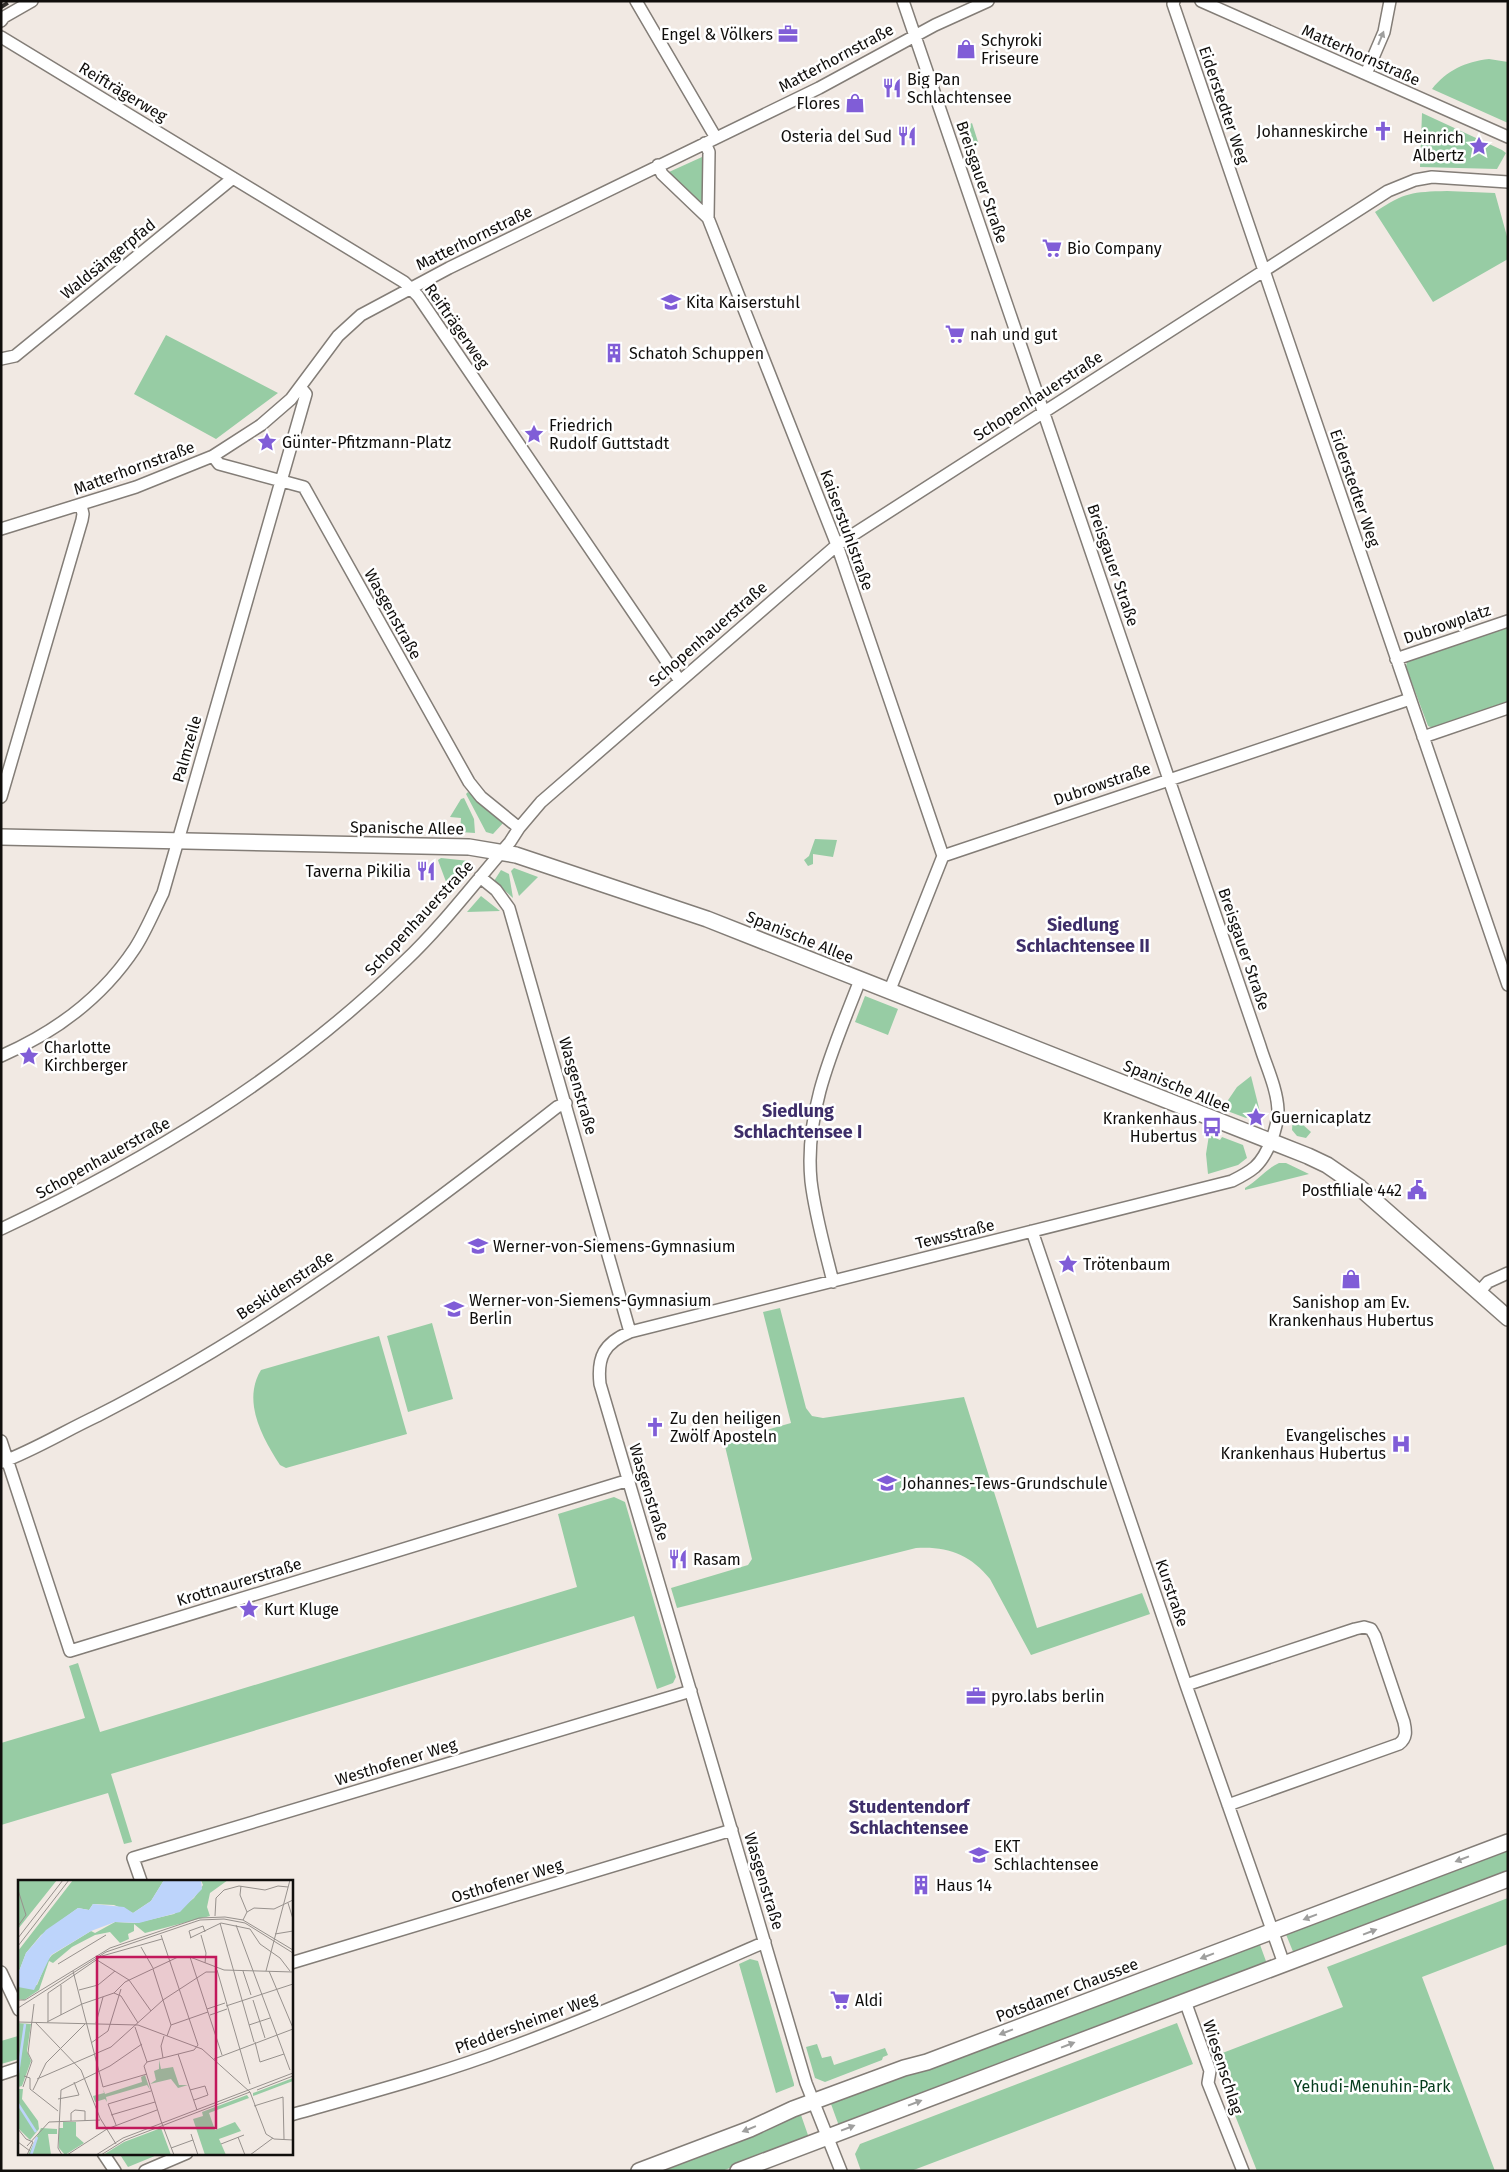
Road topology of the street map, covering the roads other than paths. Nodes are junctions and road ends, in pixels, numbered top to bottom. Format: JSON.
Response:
{"nodes":[{"id":1,"x":32,"y":1,"type":"edge"},
{"id":2,"x":636,"y":1,"type":"edge"},
{"id":3,"x":903,"y":1,"type":"edge"},
{"id":4,"x":988,"y":1,"type":"edge"},
{"id":5,"x":1174,"y":1,"type":"edge"},
{"id":6,"x":1202,"y":1,"type":"edge"},
{"id":7,"x":1390,"y":1,"type":"edge"},
{"id":8,"x":1,"y":21,"type":"edge"},
{"id":9,"x":915,"y":35,"type":"junction"},
{"id":10,"x":1,"y":37,"type":"edge"},
{"id":11,"x":1366,"y":74,"type":"junction"},
{"id":12,"x":1508,"y":137,"type":"edge"},
{"id":13,"x":716,"y":138,"type":"junction"},
{"id":14,"x":705,"y":143,"type":"junction"},
{"id":15,"x":658,"y":165,"type":"junction"},
{"id":16,"x":233,"y":178,"type":"junction"},
{"id":17,"x":1508,"y":182,"type":"edge"},
{"id":18,"x":708,"y":218,"type":"junction"},
{"id":19,"x":1263,"y":271,"type":"junction"},
{"id":20,"x":410,"y":288,"type":"junction"},
{"id":21,"x":1,"y":359,"type":"edge"},
{"id":22,"x":301,"y":388,"type":"junction"},
{"id":23,"x":1043,"y":412,"type":"junction"},
{"id":24,"x":213,"y":456,"type":"junction"},
{"id":25,"x":282,"y":481,"type":"junction"},
{"id":26,"x":81,"y":505,"type":"junction"},
{"id":27,"x":1,"y":529,"type":"edge"},
{"id":28,"x":837,"y":545,"type":"junction"},
{"id":29,"x":1508,"y":621,"type":"edge"},
{"id":30,"x":1396,"y":659,"type":"junction"},
{"id":31,"x":680,"y":681,"type":"junction"},
{"id":32,"x":1410,"y":699,"type":"junction"},
{"id":33,"x":1508,"y":708,"type":"edge"},
{"id":34,"x":1423,"y":736,"type":"junction"},
{"id":35,"x":1168,"y":779,"type":"junction"},
{"id":36,"x":1,"y":797,"type":"edge"},
{"id":37,"x":518,"y":828,"type":"junction"},
{"id":38,"x":1,"y":837,"type":"edge"},
{"id":39,"x":178,"y":842,"type":"junction"},
{"id":40,"x":501,"y":852,"type":"junction"},
{"id":41,"x":943,"y":856,"type":"junction"},
{"id":42,"x":480,"y":877,"type":"junction"},
{"id":43,"x":860,"y":980,"type":"junction"},
{"id":44,"x":1508,"y":985,"type":"edge"},
{"id":45,"x":889,"y":992,"type":"junction"},
{"id":46,"x":1,"y":1056,"type":"edge"},
{"id":47,"x":566,"y":1103,"type":"junction"},
{"id":48,"x":1270,"y":1142,"type":"junction"},
{"id":49,"x":1,"y":1229,"type":"edge"},
{"id":50,"x":1032,"y":1231,"type":"junction"},
{"id":51,"x":1508,"y":1273,"type":"edge"},
{"id":52,"x":833,"y":1282,"type":"junction"},
{"id":53,"x":1479,"y":1292,"type":"junction"},
{"id":54,"x":1508,"y":1318,"type":"edge"},
{"id":55,"x":630,"y":1332,"type":"junction"},
{"id":56,"x":1,"y":1441,"type":"edge"},
{"id":57,"x":4,"y":1461,"type":"edge"},
{"id":58,"x":629,"y":1480,"type":"junction"},
{"id":59,"x":1186,"y":1685,"type":"junction"},
{"id":60,"x":691,"y":1691,"type":"junction"},
{"id":61,"x":1228,"y":1805,"type":"junction"},
{"id":62,"x":732,"y":1830,"type":"junction"},
{"id":63,"x":1508,"y":1842,"type":"edge"},
{"id":64,"x":1508,"y":1879,"type":"edge"},
{"id":65,"x":141,"y":1880,"type":"edge"},
{"id":66,"x":1272,"y":1932,"type":"junction"},
{"id":67,"x":765,"y":1942,"type":"junction"},
{"id":68,"x":292,"y":1962,"type":"edge"},
{"id":69,"x":1284,"y":1964,"type":"junction"},
{"id":70,"x":1,"y":1972,"type":"edge"},
{"id":71,"x":1184,"y":2001,"type":"junction"},
{"id":72,"x":18,"y":2008,"type":"edge"},
{"id":73,"x":18,"y":2068,"type":"edge"},
{"id":74,"x":1,"y":2074,"type":"edge"},
{"id":75,"x":812,"y":2102,"type":"junction"},
{"id":76,"x":292,"y":2115,"type":"edge"},
{"id":77,"x":827,"y":2136,"type":"junction"},
{"id":78,"x":104,"y":2154,"type":"edge"},
{"id":79,"x":185,"y":2154,"type":"edge"},
{"id":80,"x":115,"y":2171,"type":"edge"},
{"id":81,"x":145,"y":2171,"type":"edge"},
{"id":82,"x":639,"y":2171,"type":"edge"},
{"id":83,"x":738,"y":2171,"type":"edge"},
{"id":84,"x":841,"y":2171,"type":"edge"},
{"id":85,"x":1243,"y":2171,"type":"edge"}],
"edges":[{"from":1,"to":8,"type":"street"},
{"from":2,"to":13,"type":"street"},
{"from":3,"to":9,"type":"street","name":"Breisgauer Straße"},
{"from":4,"to":9,"type":"street","name":"Matterhornstraße"},
{"from":5,"to":19,"type":"street","name":"Eiderstedter Weg"},
{"from":6,"to":11,"type":"street","name":"Matterhornstraße"},
{"from":11,"to":7,"type":"street","one_way":true},
{"from":9,"to":13,"type":"street","name":"Matterhornstraße"},
{"from":9,"to":23,"type":"street","name":"Breisgauer Straße"},
{"from":10,"to":16,"type":"street","name":"Reifträgerweg"},
{"from":11,"to":12,"type":"street","name":"Matterhornstraße"},
{"from":13,"to":14,"type":"street","name":"Matterhornstraße"},
{"from":14,"to":15,"type":"street","name":"Matterhornstraße"},
{"from":14,"to":18,"type":"street","name":"Kaiserstuhlstraße"},
{"from":15,"to":18,"type":"street","name":"Kaiserstuhlstraße"},
{"from":15,"to":20,"type":"street","name":"Matterhornstraße"},
{"from":16,"to":20,"type":"street","name":"Reifträgerweg"},
{"from":16,"to":21,"type":"street","name":"Waldsängerpfad"},
{"from":17,"to":19,"type":"street","name":"Schopenhauerstraße"},
{"from":18,"to":28,"type":"street","name":"Kaiserstuhlstraße"},
{"from":19,"to":23,"type":"street","name":"Schopenhauerstraße"},
{"from":19,"to":30,"type":"street","name":"Eiderstedter Weg"},
{"from":20,"to":22,"type":"street","name":"Matterhornstraße"},
{"from":20,"to":31,"type":"street","name":"Reifträgerweg"},
{"from":22,"to":24,"type":"street","name":"Matterhornstraße"},
{"from":22,"to":25,"type":"street","name":"Palmzeile"},
{"from":23,"to":28,"type":"street","name":"Schopenhauerstraße"},
{"from":23,"to":35,"type":"street","name":"Breisgauer Straße"},
{"from":24,"to":25,"type":"street","name":"Wasgenstraße"},
{"from":24,"to":26,"type":"street","name":"Matterhornstraße"},
{"from":25,"to":37,"type":"street","name":"Wasgenstraße"},
{"from":25,"to":39,"type":"street","name":"Palmzeile"},
{"from":26,"to":27,"type":"street","name":"Matterhornstraße"},
{"from":26,"to":36,"type":"street"},
{"from":28,"to":31,"type":"street","name":"Schopenhauerstraße"},
{"from":28,"to":41,"type":"street","name":"Kaiserstuhlstraße"},
{"from":29,"to":30,"type":"street","name":"Dubrowplatz"},
{"from":30,"to":32,"type":"street","name":"Eiderstedter Weg"},
{"from":31,"to":37,"type":"street","name":"Schopenhauerstraße"},
{"from":32,"to":34,"type":"street","name":"Eiderstedter Weg"},
{"from":32,"to":35,"type":"street","name":"Dubrowstraße"},
{"from":33,"to":34,"type":"street"},
{"from":34,"to":44,"type":"street","name":"Eiderstedter Weg"},
{"from":35,"to":41,"type":"street","name":"Dubrowstraße"},
{"from":35,"to":48,"type":"street","name":"Breisgauer Straße"},
{"from":37,"to":40,"type":"street","name":"Schopenhauerstraße"},
{"from":38,"to":39,"type":"main road","name":"Spanische Allee"},
{"from":39,"to":40,"type":"main road","name":"Spanische Allee"},
{"from":39,"to":46,"type":"street","name":"Palmzeile"},
{"from":40,"to":42,"type":"street","name":"Schopenhauerstraße"},
{"from":40,"to":43,"type":"main road","name":"Spanische Allee"},
{"from":41,"to":45,"type":"street"},
{"from":42,"to":47,"type":"street","name":"Wasgenstraße"},
{"from":42,"to":49,"type":"street","name":"Schopenhauerstraße"},
{"from":43,"to":45,"type":"main road","name":"Spanische Allee"},
{"from":43,"to":52,"type":"street"},
{"from":45,"to":48,"type":"main road","name":"Spanische Allee"},
{"from":47,"to":55,"type":"street","name":"Wasgenstraße"},
{"from":47,"to":57,"type":"street","name":"Beskidenstraße"},
{"from":48,"to":50,"type":"street","name":"Tewsstraße"},
{"from":48,"to":53,"type":"main road","name":"Spanische Allee"},
{"from":50,"to":52,"type":"street","name":"Tewsstraße"},
{"from":50,"to":59,"type":"street","name":"Kurstraße"},
{"from":51,"to":53,"type":"street"},
{"from":52,"to":55,"type":"street","name":"Tewsstraße"},
{"from":53,"to":54,"type":"main road","name":"Spanische Allee"},
{"from":55,"to":58,"type":"street","name":"Wasgenstraße"},
{"from":56,"to":57,"type":"street","name":"Krottnaurerstraße"},
{"from":57,"to":58,"type":"street","name":"Krottnaurerstraße"},
{"from":58,"to":60,"type":"street","name":"Wasgenstraße"},
{"from":59,"to":61,"type":"street","name":"Kurstraße"},
{"from":59,"to":61,"type":"street"},
{"from":60,"to":62,"type":"street","name":"Wasgenstraße"},
{"from":60,"to":65,"type":"street","name":"Westhofener Weg"},
{"from":61,"to":66,"type":"street","name":"Kurstraße"},
{"from":62,"to":67,"type":"street","name":"Wasgenstraße"},
{"from":62,"to":68,"type":"street","name":"Osthofener Weg"},
{"from":63,"to":66,"type":"main road","name":"Potsdamer Chaussee","one_way":true},
{"from":69,"to":64,"type":"main road","one_way":true},
{"from":66,"to":69,"type":"street","name":"Kurstraße"},
{"from":66,"to":75,"type":"main road","name":"Potsdamer Chaussee","one_way":true},
{"from":67,"to":75,"type":"street","name":"Wasgenstraße"},
{"from":67,"to":76,"type":"street","name":"Pfeddersheimer Weg"},
{"from":69,"to":71,"type":"main road"},
{"from":70,"to":72,"type":"street"},
{"from":77,"to":71,"type":"main road","one_way":true},
{"from":71,"to":85,"type":"street","name":"Wiesenschlag"},
{"from":73,"to":74,"type":"street"},
{"from":75,"to":77,"type":"street","name":"Wasgenstraße"},
{"from":75,"to":82,"type":"main road","name":"Potsdamer Chaussee","one_way":true},
{"from":77,"to":83,"type":"main road"},
{"from":77,"to":84,"type":"street","name":"Wasgenstraße"},
{"from":78,"to":80,"type":"street"},
{"from":79,"to":81,"type":"street"}]}
